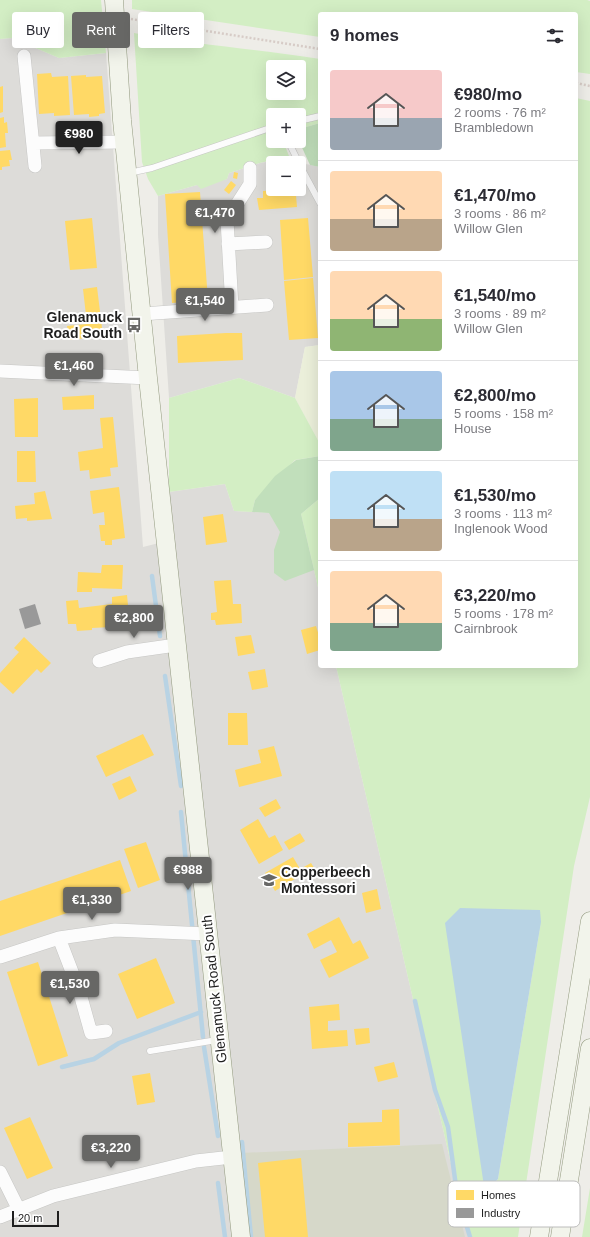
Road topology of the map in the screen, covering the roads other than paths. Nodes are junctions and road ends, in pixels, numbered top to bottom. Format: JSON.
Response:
{"nodes":[{"id":1,"x":114,"y":9,"type":"edge"},
{"id":2,"x":24,"y":56,"type":"dead end"},
{"id":3,"x":318,"y":116,"type":"edge"},
{"id":4,"x":306,"y":119,"type":"edge"},
{"id":5,"x":266,"y":129,"type":"edge"},
{"id":6,"x":124,"y":142,"type":"junction"},
{"id":7,"x":33,"y":143,"type":"junction"},
{"id":8,"x":35,"y":166,"type":"dead end"},
{"id":9,"x":250,"y":168,"type":"dead end"},
{"id":10,"x":127,"y":174,"type":"junction"},
{"id":11,"x":306,"y":176,"type":"edge"},
{"id":12,"x":318,"y":199,"type":"edge"},
{"id":13,"x":266,"y":242,"type":"dead end"},
{"id":14,"x":228,"y":244,"type":"junction"},
{"id":15,"x":267,"y":305,"type":"dead end"},
{"id":16,"x":232,"y":307,"type":"junction"},
{"id":17,"x":142,"y":314,"type":"junction"},
{"id":18,"x":0,"y":371,"type":"edge"},
{"id":19,"x":148,"y":378,"type":"junction"},
{"id":20,"x":176,"y":645,"type":"junction"},
{"id":21,"x":99,"y":661,"type":"dead end"},
{"id":22,"x":590,"y":921,"type":"edge"},
{"id":23,"x":198,"y":934,"type":"junction"},
{"id":24,"x":59,"y":938,"type":"junction"},
{"id":25,"x":0,"y":957,"type":"edge"},
{"id":26,"x":106,"y":1032,"type":"dead end"},
{"id":27,"x":219,"y":1039,"type":"junction"},
{"id":28,"x":590,"y":1048,"type":"edge"},
{"id":29,"x":150,"y":1051,"type":"dead end"},
{"id":30,"x":232,"y":1156,"type":"junction"},
{"id":31,"x":0,"y":1172,"type":"edge"},
{"id":32,"x":548,"y":1181,"type":"edge"},
{"id":33,"x":569,"y":1181,"type":"edge"},
{"id":34,"x":18,"y":1208,"type":"junction"},
{"id":35,"x":0,"y":1217,"type":"edge"},
{"id":36,"x":541,"y":1227,"type":"edge"},
{"id":37,"x":562,"y":1227,"type":"edge"},
{"id":38,"x":240,"y":1237,"type":"edge"},
{"id":39,"x":539,"y":1237,"type":"edge"},
{"id":40,"x":560,"y":1237,"type":"edge"}],
"edges":[{"from":1,"to":6,"type":"street","name":"Glenamuck Road South"},
{"from":2,"to":7,"type":"street"},
{"from":3,"to":4,"type":"lane"},
{"from":5,"to":10,"type":"lane"},
{"from":6,"to":7,"type":"street"},
{"from":6,"to":10,"type":"street","name":"Glenamuck Road South"},
{"from":7,"to":8,"type":"street"},
{"from":9,"to":14,"type":"street"},
{"from":10,"to":17,"type":"street","name":"Glenamuck Road South"},
{"from":11,"to":12,"type":"lane"},
{"from":13,"to":14,"type":"street"},
{"from":14,"to":16,"type":"street"},
{"from":15,"to":16,"type":"street"},
{"from":16,"to":17,"type":"street"},
{"from":17,"to":19,"type":"street","name":"Glenamuck Road South"},
{"from":18,"to":19,"type":"street"},
{"from":19,"to":20,"type":"street","name":"Glenamuck Road South"},
{"from":20,"to":21,"type":"street"},
{"from":20,"to":23,"type":"street","name":"Glenamuck Road South"},
{"from":22,"to":32,"type":"street"},
{"from":23,"to":24,"type":"street"},
{"from":23,"to":27,"type":"street","name":"Glenamuck Road South"},
{"from":24,"to":25,"type":"street"},
{"from":24,"to":26,"type":"street"},
{"from":27,"to":29,"type":"lane"},
{"from":27,"to":30,"type":"street","name":"Glenamuck Road South"},
{"from":28,"to":33,"type":"street"},
{"from":30,"to":34,"type":"street"},
{"from":30,"to":38,"type":"street","name":"Glenamuck Road South"},
{"from":31,"to":34,"type":"street"},
{"from":34,"to":35,"type":"street"},
{"from":36,"to":39,"type":"street"},
{"from":37,"to":40,"type":"street"}]}
